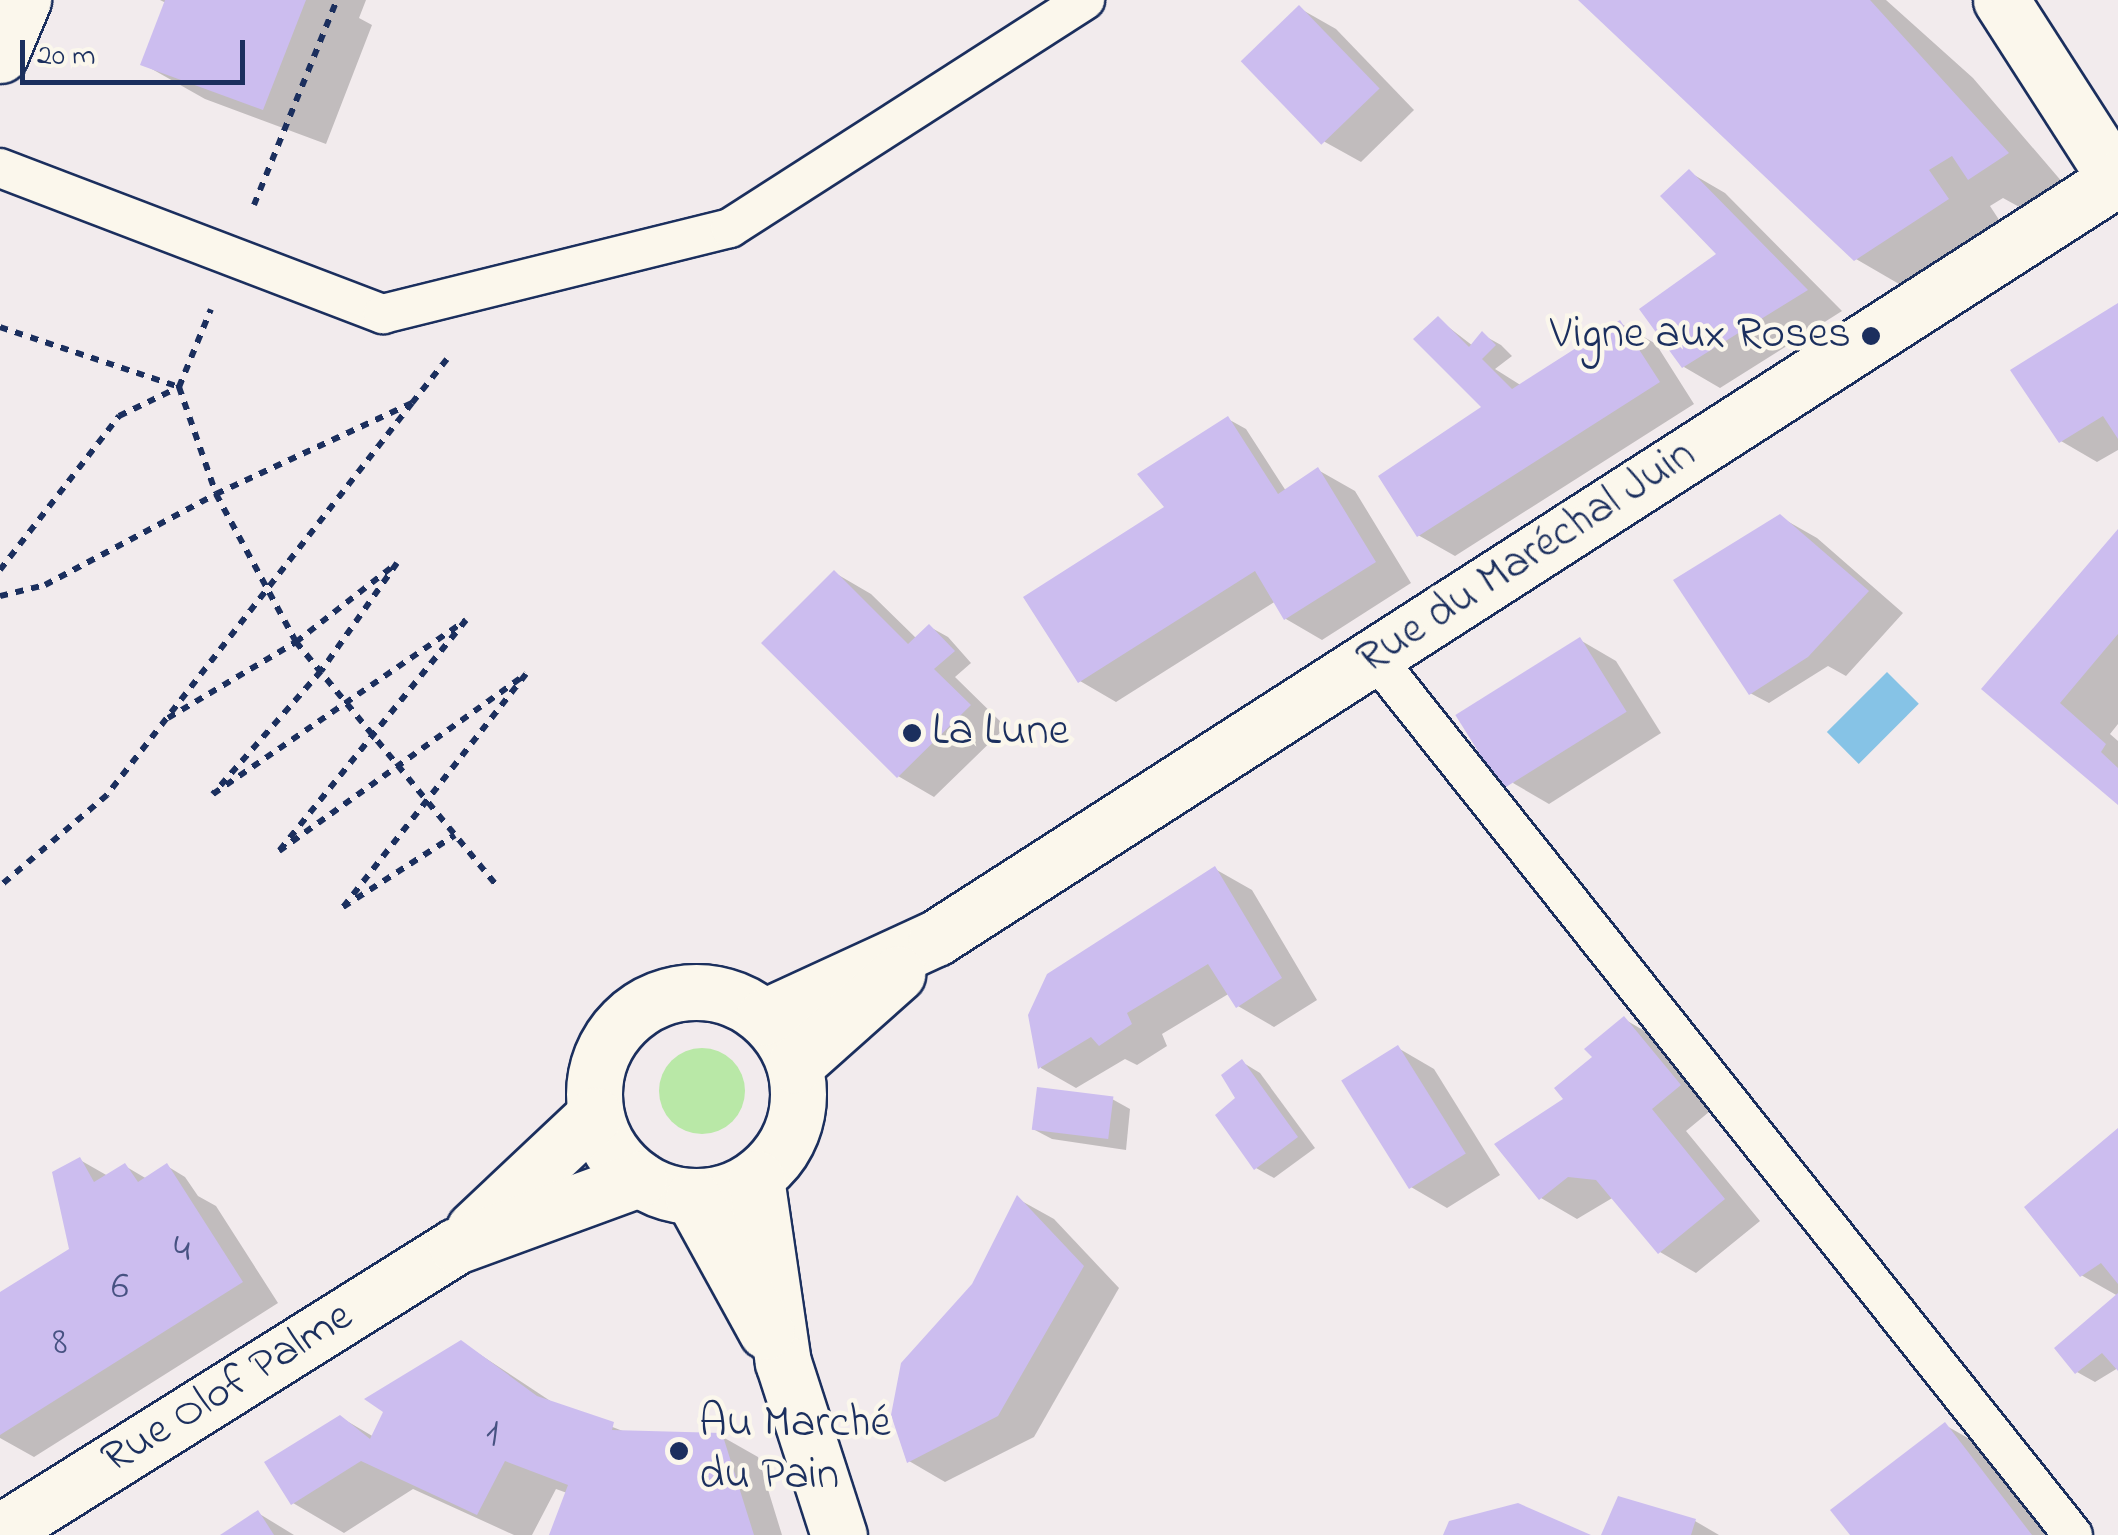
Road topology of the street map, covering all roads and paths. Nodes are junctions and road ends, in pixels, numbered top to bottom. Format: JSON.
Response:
{"nodes":[{"id":1,"x":23,"y":0,"type":"edge"},
{"id":2,"x":1085,"y":0,"type":"edge"},
{"id":3,"x":2001,"y":0,"type":"edge"},
{"id":4,"x":0,"y":55,"type":"edge"},
{"id":5,"x":0,"y":168,"type":"edge"},
{"id":6,"x":2117,"y":180,"type":"edge"},
{"id":7,"x":216,"y":494,"type":"junction"},
{"id":8,"x":0,"y":570,"type":"edge"},
{"id":9,"x":269,"y":592,"type":"junction"},
{"id":10,"x":0,"y":596,"type":"edge"},
{"id":11,"x":296,"y":642,"type":"junction"},
{"id":12,"x":1374,"y":656,"type":"junction"},
{"id":13,"x":321,"y":671,"type":"junction"},
{"id":14,"x":344,"y":701,"type":"junction"},
{"id":15,"x":168,"y":718,"type":"junction"},
{"id":16,"x":373,"y":735,"type":"junction"},
{"id":17,"x":398,"y":765,"type":"junction"},
{"id":18,"x":424,"y":798,"type":"junction"},
{"id":19,"x":455,"y":835,"type":"junction"},
{"id":20,"x":496,"y":885,"type":"dead end"},
{"id":21,"x":0,"y":886,"type":"edge"},
{"id":22,"x":936,"y":938,"type":"junction"},
{"id":23,"x":764,"y":1016,"type":"junction"},
{"id":24,"x":795,"y":1065,"type":"junction"},
{"id":25,"x":596,"y":1115,"type":"junction"},
{"id":26,"x":756,"y":1178,"type":"junction"},
{"id":27,"x":638,"y":1179,"type":"junction"},
{"id":28,"x":693,"y":1198,"type":"junction"},
{"id":29,"x":456,"y":1246,"type":"junction"},
{"id":30,"x":784,"y":1362,"type":"junction"},
{"id":31,"x":831,"y":1531,"type":"edge"},
{"id":32,"x":0,"y":1532,"type":"edge"},
{"id":33,"x":2073,"y":1535,"type":"edge"}],
"edges":[{"from":1,"to":4,"type":"main road"},
{"from":2,"to":5,"type":"lane"},
{"from":3,"to":6,"type":"main road"},
{"from":6,"to":12,"type":"main road","name":"Rue du Maréchal Juin"},
{"from":7,"to":8,"type":"path"},
{"from":7,"to":9,"type":"path"},
{"from":7,"to":9,"type":"path"},
{"from":7,"to":10,"type":"path"},
{"from":9,"to":11,"type":"path"},
{"from":9,"to":15,"type":"path"},
{"from":11,"to":13,"type":"path"},
{"from":11,"to":13,"type":"path"},
{"from":11,"to":15,"type":"path"},
{"from":12,"to":22,"type":"main road","name":"Rue du Maréchal Juin"},
{"from":12,"to":33,"type":"lane"},
{"from":13,"to":14,"type":"path"},
{"from":13,"to":14,"type":"path"},
{"from":14,"to":16,"type":"path"},
{"from":14,"to":16,"type":"path"},
{"from":15,"to":21,"type":"path"},
{"from":16,"to":17,"type":"path"},
{"from":16,"to":17,"type":"path"},
{"from":17,"to":18,"type":"path"},
{"from":17,"to":18,"type":"path"},
{"from":18,"to":19,"type":"path"},
{"from":18,"to":19,"type":"path"},
{"from":19,"to":20,"type":"path"},
{"from":22,"to":23,"type":"main road","name":"Rue du Maréchal Juin"},
{"from":22,"to":24,"type":"main road","name":"Rue du Maréchal Juin"},
{"from":23,"to":24,"type":"main road"},
{"from":23,"to":25,"type":"main road"},
{"from":24,"to":26,"type":"main road"},
{"from":25,"to":27,"type":"main road"},
{"from":25,"to":29,"type":"main road","name":"Rue Olof Palme"},
{"from":26,"to":28,"type":"main road"},
{"from":26,"to":30,"type":"main road"},
{"from":27,"to":28,"type":"main road"},
{"from":27,"to":29,"type":"main road","name":"Rue Olof Palme"},
{"from":28,"to":30,"type":"main road"},
{"from":29,"to":32,"type":"main road","name":"Rue Olof Palme"},
{"from":30,"to":31,"type":"main road"}]}
